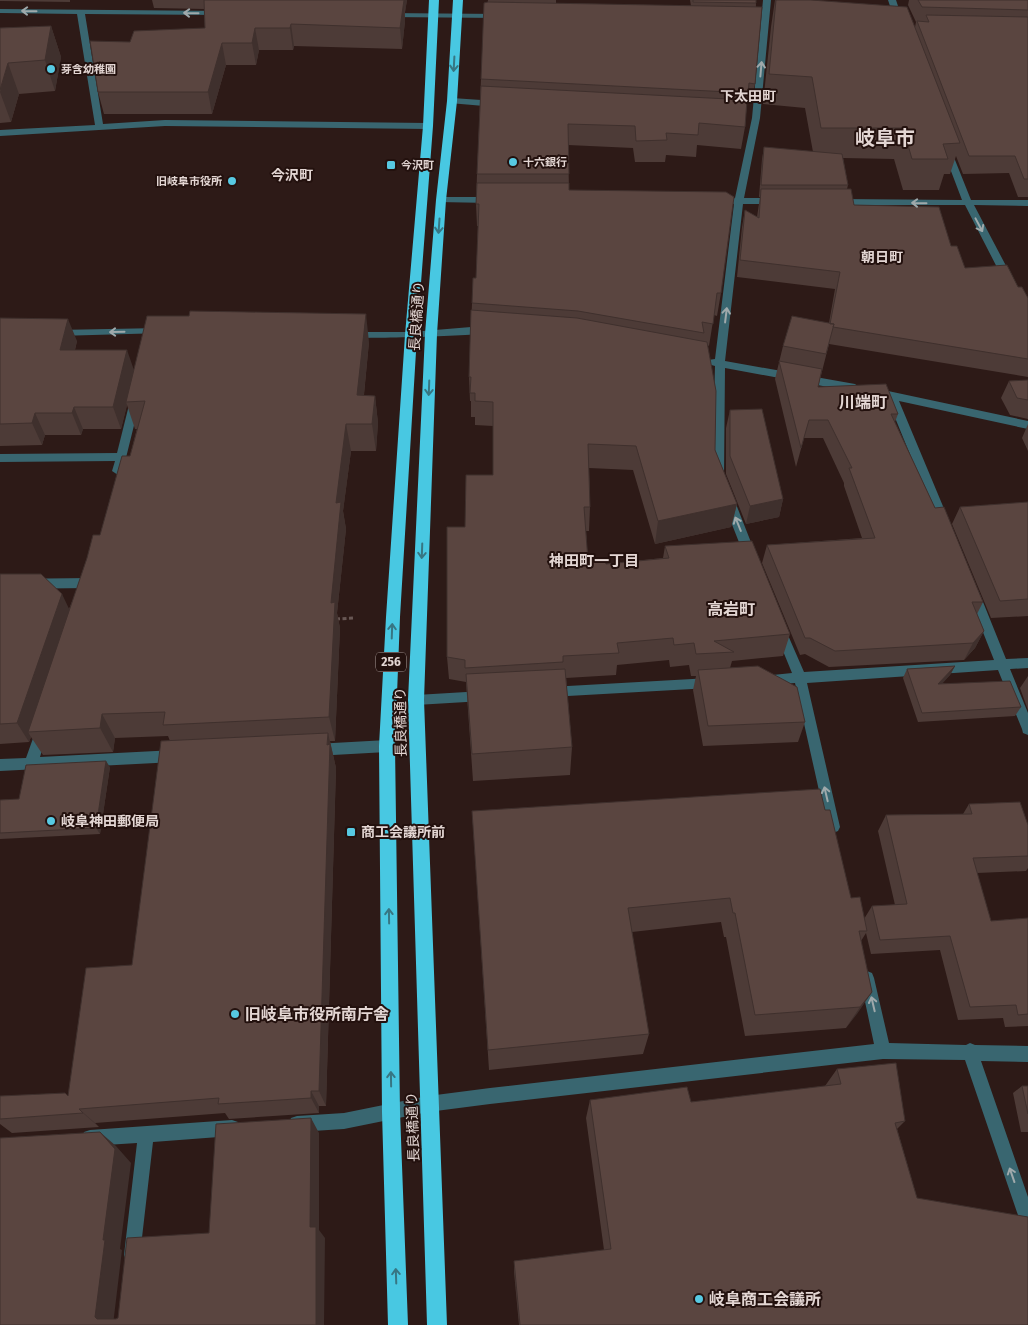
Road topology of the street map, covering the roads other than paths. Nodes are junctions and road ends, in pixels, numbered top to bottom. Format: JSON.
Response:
{"nodes":[{"id":1,"x":434,"y":0,"type":"edge"},
{"id":2,"x":458,"y":0,"type":"edge"},
{"id":3,"x":767,"y":0,"type":"edge"},
{"id":4,"x":892,"y":0,"type":"edge"},
{"id":5,"x":0,"y":11,"type":"edge"},
{"id":6,"x":81,"y":12,"type":"junction"},
{"id":7,"x":226,"y":14,"type":"edge"},
{"id":8,"x":378,"y":15,"type":"edge"},
{"id":9,"x":432,"y":16,"type":"junction"},
{"id":10,"x":457,"y":16,"type":"junction"},
{"id":11,"x":505,"y":16,"type":"edge"},
{"id":12,"x":755,"y":21,"type":"edge"},
{"id":13,"x":765,"y":21,"type":"junction"},
{"id":14,"x":775,"y":22,"type":"edge"},
{"id":15,"x":896,"y":28,"type":"edge"},
{"id":16,"x":452,"y":101,"type":"junction"},
{"id":17,"x":501,"y":104,"type":"edge"},
{"id":18,"x":746,"y":117,"type":"edge"},
{"id":19,"x":756,"y":118,"type":"junction"},
{"id":20,"x":99,"y":126,"type":"junction"},
{"id":21,"x":428,"y":126,"type":"junction"},
{"id":22,"x":0,"y":132,"type":"edge"},
{"id":23,"x":943,"y":139,"type":"edge"},
{"id":24,"x":441,"y":200,"type":"junction"},
{"id":25,"x":497,"y":200,"type":"edge"},
{"id":26,"x":720,"y":201,"type":"edge"},
{"id":27,"x":739,"y":201,"type":"junction"},
{"id":28,"x":789,"y":201,"type":"edge"},
{"id":29,"x":829,"y":202,"type":"edge"},
{"id":30,"x":1028,"y":203,"type":"edge"},
{"id":31,"x":968,"y":204,"type":"junction"},
{"id":32,"x":1014,"y":290,"type":"edge"},
{"id":33,"x":172,"y":332,"type":"edge"},
{"id":34,"x":500,"y":332,"type":"edge"},
{"id":35,"x":48,"y":333,"type":"edge"},
{"id":36,"x":431,"y":334,"type":"junction"},
{"id":37,"x":342,"y":335,"type":"edge"},
{"id":38,"x":411,"y":335,"type":"junction"},
{"id":39,"x":701,"y":360,"type":"edge"},
{"id":40,"x":720,"y":364,"type":"junction"},
{"id":41,"x":138,"y":389,"type":"edge"},
{"id":42,"x":891,"y":395,"type":"junction"},
{"id":43,"x":1028,"y":425,"type":"edge"},
{"id":44,"x":122,"y":457,"type":"junction"},
{"id":45,"x":0,"y":458,"type":"edge"},
{"id":46,"x":114,"y":486,"type":"edge"},
{"id":47,"x":951,"y":539,"type":"edge"},
{"id":48,"x":755,"y":567,"type":"edge"},
{"id":49,"x":91,"y":583,"type":"edge"},
{"id":50,"x":0,"y":584,"type":"edge"},
{"id":51,"x":969,"y":584,"type":"edge"},
{"id":52,"x":774,"y":613,"type":"edge"},
{"id":53,"x":1028,"y":662,"type":"edge"},
{"id":54,"x":1003,"y":664,"type":"junction"},
{"id":55,"x":800,"y":678,"type":"junction"},
{"id":56,"x":750,"y":681,"type":"edge"},
{"id":57,"x":720,"y":683,"type":"edge"},
{"id":58,"x":541,"y":693,"type":"edge"},
{"id":59,"x":491,"y":696,"type":"edge"},
{"id":60,"x":416,"y":700,"type":"junction"},
{"id":61,"x":46,"y":718,"type":"edge"},
{"id":62,"x":1028,"y":729,"type":"edge"},
{"id":63,"x":387,"y":746,"type":"junction"},
{"id":64,"x":304,"y":750,"type":"edge"},
{"id":65,"x":187,"y":756,"type":"edge"},
{"id":66,"x":31,"y":764,"type":"junction"},
{"id":67,"x":0,"y":765,"type":"edge"},
{"id":68,"x":836,"y":841,"type":"edge"},
{"id":69,"x":864,"y":965,"type":"edge"},
{"id":70,"x":883,"y":1051,"type":"junction"},
{"id":71,"x":970,"y":1051,"type":"junction"},
{"id":72,"x":1028,"y":1054,"type":"edge"},
{"id":73,"x":428,"y":1104,"type":"junction"},
{"id":74,"x":391,"y":1112,"type":"junction"},
{"id":75,"x":285,"y":1125,"type":"edge"},
{"id":76,"x":245,"y":1127,"type":"edge"},
{"id":77,"x":146,"y":1134,"type":"junction"},
{"id":78,"x":78,"y":1138,"type":"edge"},
{"id":79,"x":1028,"y":1221,"type":"edge"},
{"id":80,"x":130,"y":1268,"type":"edge"},
{"id":81,"x":398,"y":1325,"type":"edge"},
{"id":82,"x":438,"y":1325,"type":"edge"}],
"edges":[{"from":1,"to":9,"type":"highway","name":"長良橋通り","number":"256"},
{"from":2,"to":10,"type":"highway","name":"長良橋通り","number":"256"},
{"from":3,"to":13,"type":"street"},
{"from":4,"to":15,"type":"street"},
{"from":6,"to":5,"type":"street","one_way":true},
{"from":7,"to":6,"type":"street","one_way":true},
{"from":6,"to":20,"type":"street"},
{"from":8,"to":9,"type":"street"},
{"from":9,"to":10,"type":"street"},
{"from":9,"to":21,"type":"highway","name":"長良橋通り","number":"256"},
{"from":10,"to":11,"type":"street"},
{"from":10,"to":16,"type":"highway","name":"長良橋通り","number":"256","one_way":true},
{"from":12,"to":13,"type":"street"},
{"from":13,"to":14,"type":"street"},
{"from":19,"to":13,"type":"street","one_way":true},
{"from":16,"to":17,"type":"street"},
{"from":16,"to":24,"type":"highway","name":"長良橋通り","number":"256"},
{"from":18,"to":19,"type":"street"},
{"from":19,"to":27,"type":"street"},
{"from":20,"to":21,"type":"street"},
{"from":20,"to":22,"type":"street"},
{"from":21,"to":38,"type":"highway","name":"長良橋通り","number":"256"},
{"from":23,"to":31,"type":"street"},
{"from":24,"to":25,"type":"street"},
{"from":24,"to":36,"type":"highway","name":"長良橋通り","number":"256","one_way":true},
{"from":26,"to":27,"type":"street"},
{"from":27,"to":28,"type":"street"},
{"from":40,"to":27,"type":"street","one_way":true},
{"from":31,"to":29,"type":"street","one_way":true},
{"from":30,"to":31,"type":"street"},
{"from":31,"to":32,"type":"street","one_way":true},
{"from":33,"to":35,"type":"street","one_way":true},
{"from":34,"to":36,"type":"street"},
{"from":36,"to":38,"type":"street"},
{"from":36,"to":60,"type":"highway","name":"長良橋通り","number":"256","one_way":true},
{"from":37,"to":38,"type":"street"},
{"from":63,"to":38,"type":"highway","name":"長良橋通り","number":"256","one_way":true},
{"from":39,"to":40,"type":"street"},
{"from":40,"to":42,"type":"street"},
{"from":48,"to":40,"type":"street","one_way":true},
{"from":41,"to":44,"type":"street"},
{"from":42,"to":43,"type":"street"},
{"from":42,"to":47,"type":"street"},
{"from":44,"to":45,"type":"street"},
{"from":44,"to":46,"type":"street"},
{"from":49,"to":50,"type":"street"},
{"from":51,"to":54,"type":"street"},
{"from":52,"to":55,"type":"street"},
{"from":53,"to":54,"type":"street"},
{"from":54,"to":55,"type":"street"},
{"from":54,"to":62,"type":"street"},
{"from":55,"to":56,"type":"street"},
{"from":68,"to":55,"type":"street","one_way":true},
{"from":57,"to":58,"type":"street"},
{"from":59,"to":60,"type":"street"},
{"from":60,"to":73,"type":"highway","name":"長良橋通り","number":"256"},
{"from":61,"to":66,"type":"street"},
{"from":63,"to":64,"type":"street"},
{"from":74,"to":63,"type":"highway","name":"長良橋通り","number":"256","one_way":true},
{"from":65,"to":66,"type":"street"},
{"from":66,"to":67,"type":"street"},
{"from":70,"to":69,"type":"street","one_way":true},
{"from":70,"to":71,"type":"street"},
{"from":70,"to":73,"type":"street"},
{"from":71,"to":72,"type":"street"},
{"from":79,"to":71,"type":"street","one_way":true},
{"from":73,"to":74,"type":"street"},
{"from":73,"to":82,"type":"highway","name":"長良橋通り","number":"256"},
{"from":74,"to":75,"type":"street"},
{"from":81,"to":74,"type":"highway","name":"長良橋通り","number":"256","one_way":true},
{"from":76,"to":77,"type":"street"},
{"from":77,"to":78,"type":"street"},
{"from":77,"to":80,"type":"street"}]}
